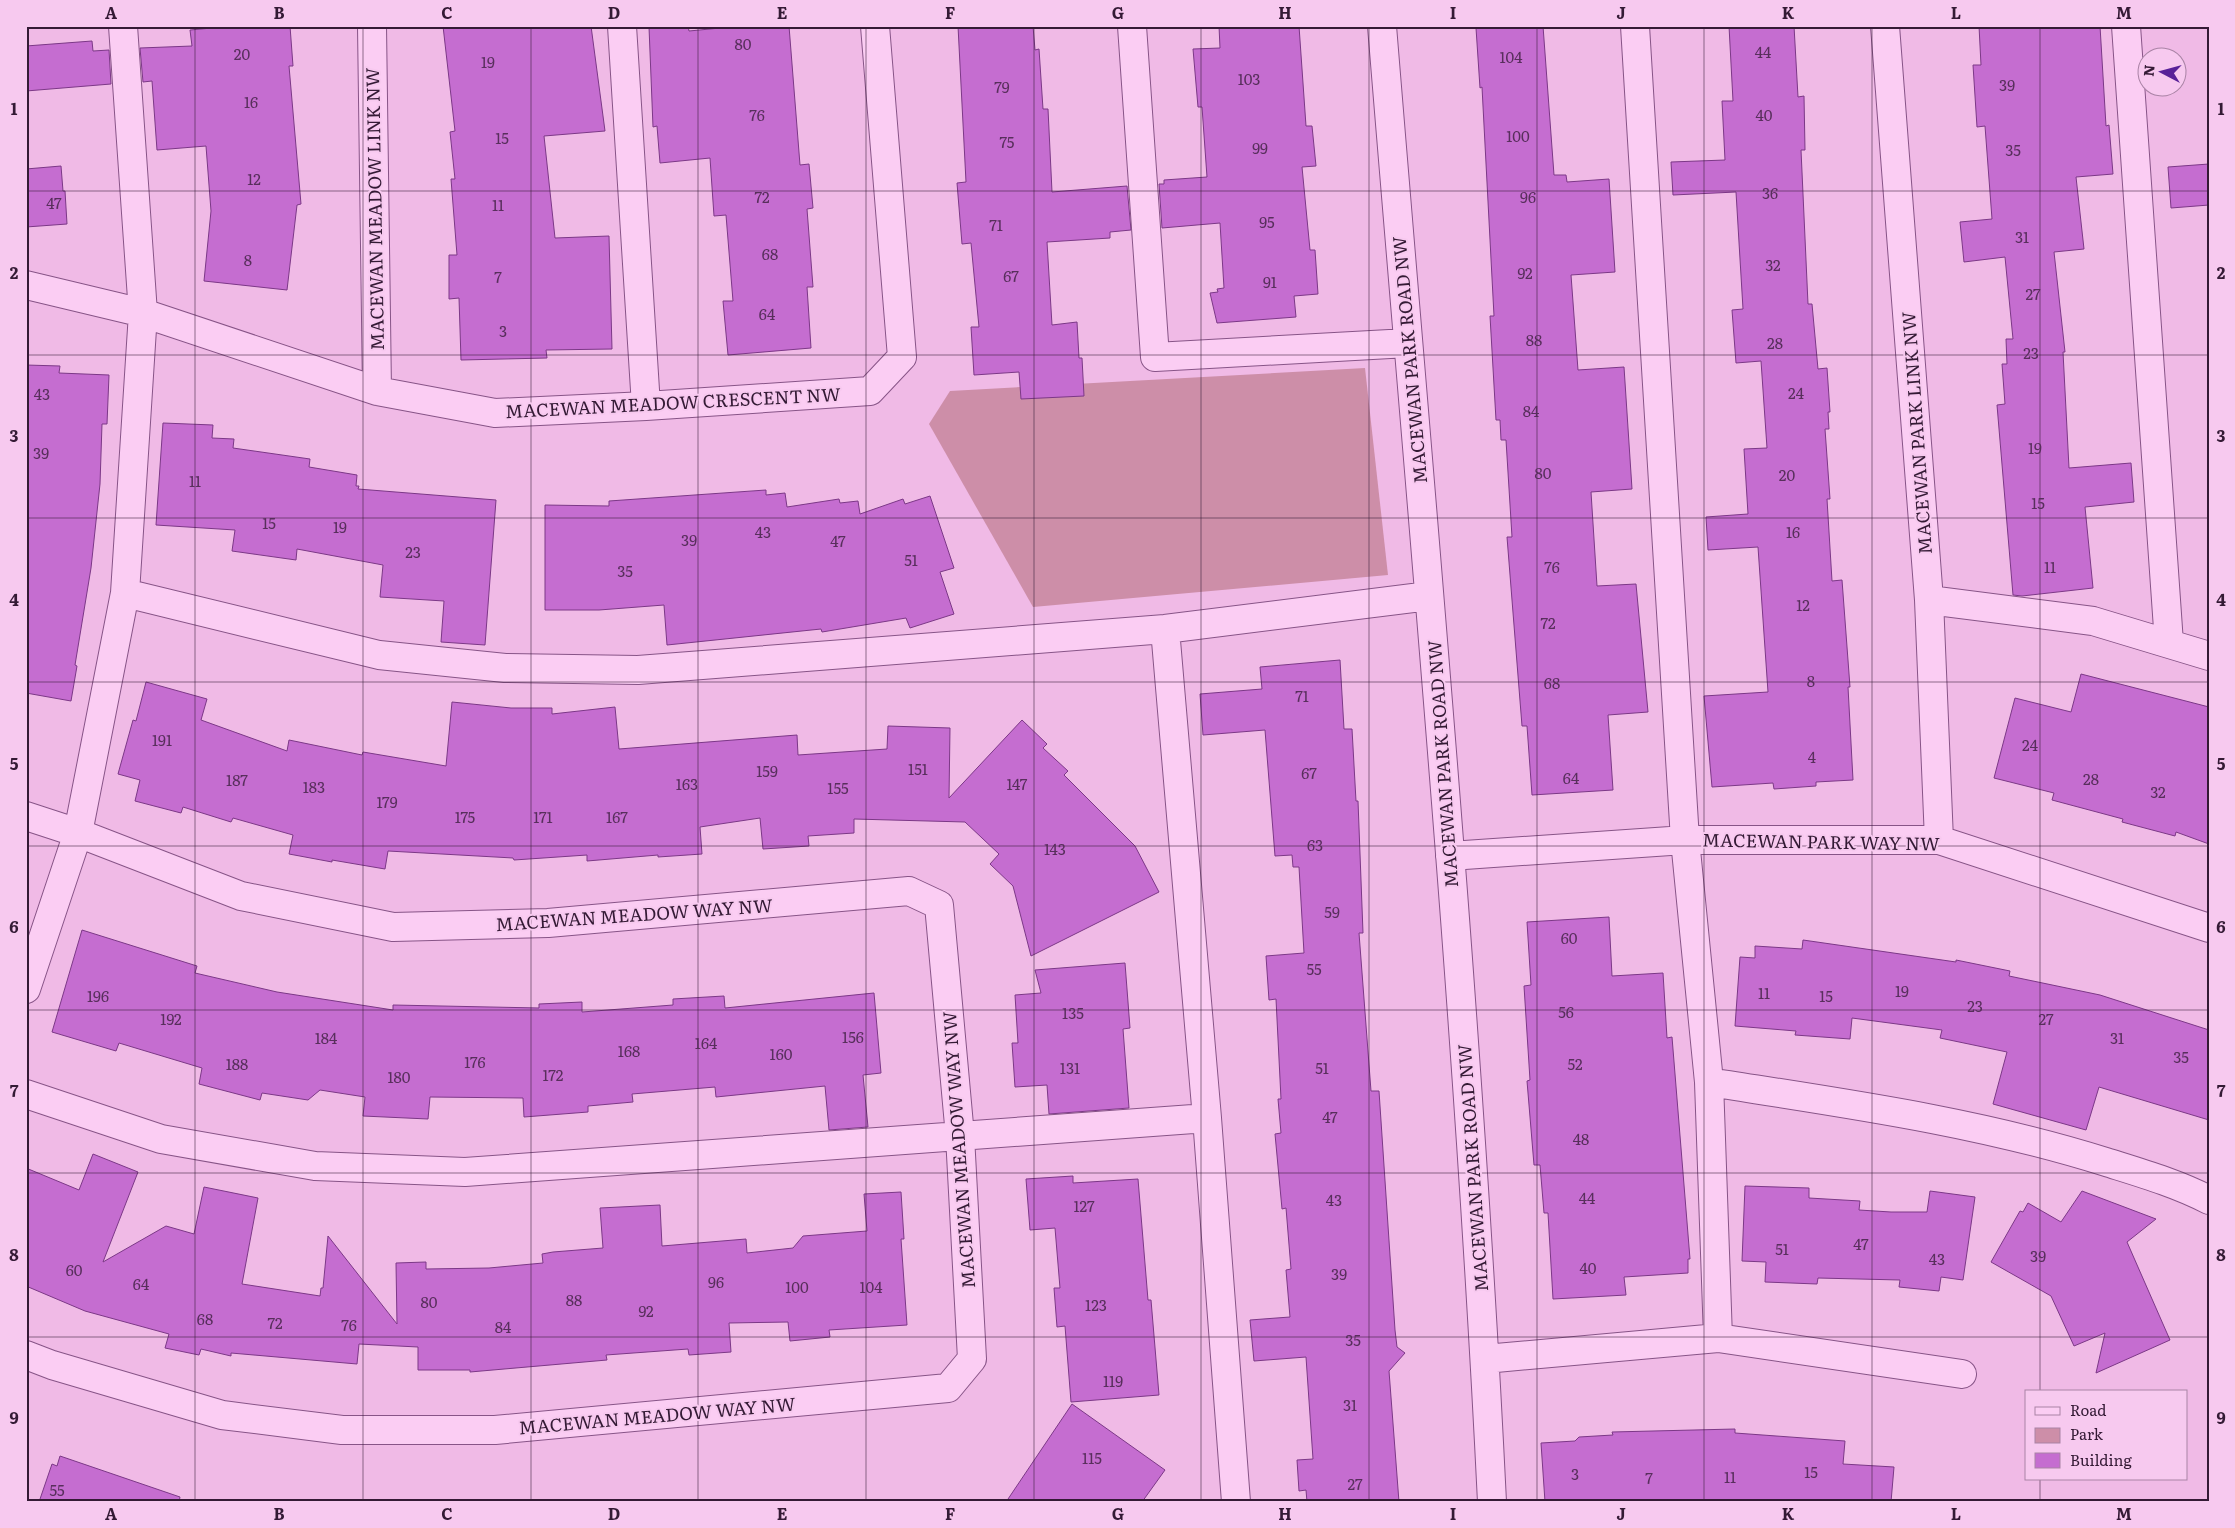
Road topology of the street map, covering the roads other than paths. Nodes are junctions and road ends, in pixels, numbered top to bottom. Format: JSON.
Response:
{"nodes":[{"id":1,"x":123,"y":26,"type":"edge"},
{"id":2,"x":372,"y":26,"type":"edge"},
{"id":3,"x":622,"y":26,"type":"edge"},
{"id":4,"x":875,"y":26,"type":"edge"},
{"id":5,"x":1132,"y":26,"type":"edge"},
{"id":6,"x":1382,"y":26,"type":"edge"},
{"id":7,"x":1635,"y":26,"type":"edge"},
{"id":8,"x":1884,"y":26,"type":"edge"},
{"id":9,"x":2126,"y":26,"type":"edge"},
{"id":10,"x":26,"y":285,"type":"edge"},
{"id":11,"x":143,"y":313,"type":"junction"},
{"id":12,"x":1408,"y":343,"type":"junction"},
{"id":13,"x":377,"y":391,"type":"junction"},
{"id":14,"x":646,"y":406,"type":"junction"},
{"id":15,"x":125,"y":593,"type":"junction"},
{"id":16,"x":1429,"y":596,"type":"junction"},
{"id":17,"x":1930,"y":600,"type":"junction"},
{"id":18,"x":1164,"y":629,"type":"junction"},
{"id":19,"x":2169,"y":643,"type":"junction"},
{"id":20,"x":2209,"y":656,"type":"edge"},
{"id":21,"x":26,"y":816,"type":"edge"},
{"id":22,"x":78,"y":833,"type":"junction"},
{"id":23,"x":1685,"y":840,"type":"junction"},
{"id":24,"x":1939,"y":840,"type":"junction"},
{"id":25,"x":1450,"y":856,"type":"junction"},
{"id":26,"x":2209,"y":928,"type":"edge"},
{"id":27,"x":26,"y":989,"type":"edge"},
{"id":28,"x":1709,"y":1082,"type":"junction"},
{"id":29,"x":26,"y":1094,"type":"edge"},
{"id":30,"x":1207,"y":1118,"type":"junction"},
{"id":31,"x":960,"y":1136,"type":"junction"},
{"id":32,"x":2209,"y":1200,"type":"edge"},
{"id":33,"x":1718,"y":1338,"type":"junction"},
{"id":34,"x":26,"y":1355,"type":"edge"},
{"id":35,"x":1485,"y":1359,"type":"junction"},
{"id":36,"x":1962,"y":1374,"type":"dead end"},
{"id":37,"x":1236,"y":1502,"type":"edge"},
{"id":38,"x":1492,"y":1502,"type":"edge"}],
"edges":[{"from":1,"to":11,"type":"street"},
{"from":2,"to":13,"type":"street","name":"MACEWAN MEADOW LINK NW"},
{"from":3,"to":14,"type":"street"},
{"from":4,"to":14,"type":"street","name":"MACEWAN MEADOW CRESCENT NW"},
{"from":5,"to":12,"type":"street"},
{"from":6,"to":12,"type":"street","name":"MACEWAN PARK ROAD NW"},
{"from":7,"to":23,"type":"street"},
{"from":8,"to":17,"type":"street","name":"MACEWAN PARK LINK NW"},
{"from":9,"to":19,"type":"street"},
{"from":10,"to":11,"type":"street","name":"MACEWAN MEADOW CRESCENT NW"},
{"from":11,"to":13,"type":"street","name":"MACEWAN MEADOW CRESCENT NW"},
{"from":11,"to":15,"type":"street"},
{"from":12,"to":16,"type":"street","name":"MACEWAN PARK ROAD NW"},
{"from":13,"to":14,"type":"street","name":"MACEWAN MEADOW CRESCENT NW"},
{"from":15,"to":18,"type":"street"},
{"from":15,"to":22,"type":"street"},
{"from":16,"to":18,"type":"street"},
{"from":16,"to":25,"type":"street","name":"MACEWAN PARK ROAD NW"},
{"from":17,"to":19,"type":"street"},
{"from":17,"to":24,"type":"street","name":"MACEWAN PARK LINK NW"},
{"from":18,"to":30,"type":"street"},
{"from":19,"to":20,"type":"street"},
{"from":21,"to":22,"type":"street","name":"MACEWAN MEADOW WAY NW"},
{"from":22,"to":27,"type":"street"},
{"from":22,"to":31,"type":"street","name":"MACEWAN MEADOW WAY NW"},
{"from":23,"to":24,"type":"street","name":"MACEWAN PARK WAY NW"},
{"from":23,"to":25,"type":"street","name":"MACEWAN PARK WAY NW"},
{"from":23,"to":28,"type":"street"},
{"from":24,"to":26,"type":"street","name":"MACEWAN PARK WAY NW"},
{"from":25,"to":35,"type":"street","name":"MACEWAN PARK ROAD NW"},
{"from":28,"to":32,"type":"street"},
{"from":28,"to":33,"type":"street"},
{"from":29,"to":31,"type":"street"},
{"from":30,"to":31,"type":"street"},
{"from":30,"to":37,"type":"street"},
{"from":31,"to":34,"type":"street","name":"MACEWAN MEADOW WAY NW"},
{"from":33,"to":35,"type":"street"},
{"from":33,"to":36,"type":"street"},
{"from":35,"to":38,"type":"street","name":"MACEWAN PARK ROAD NW"}]}
